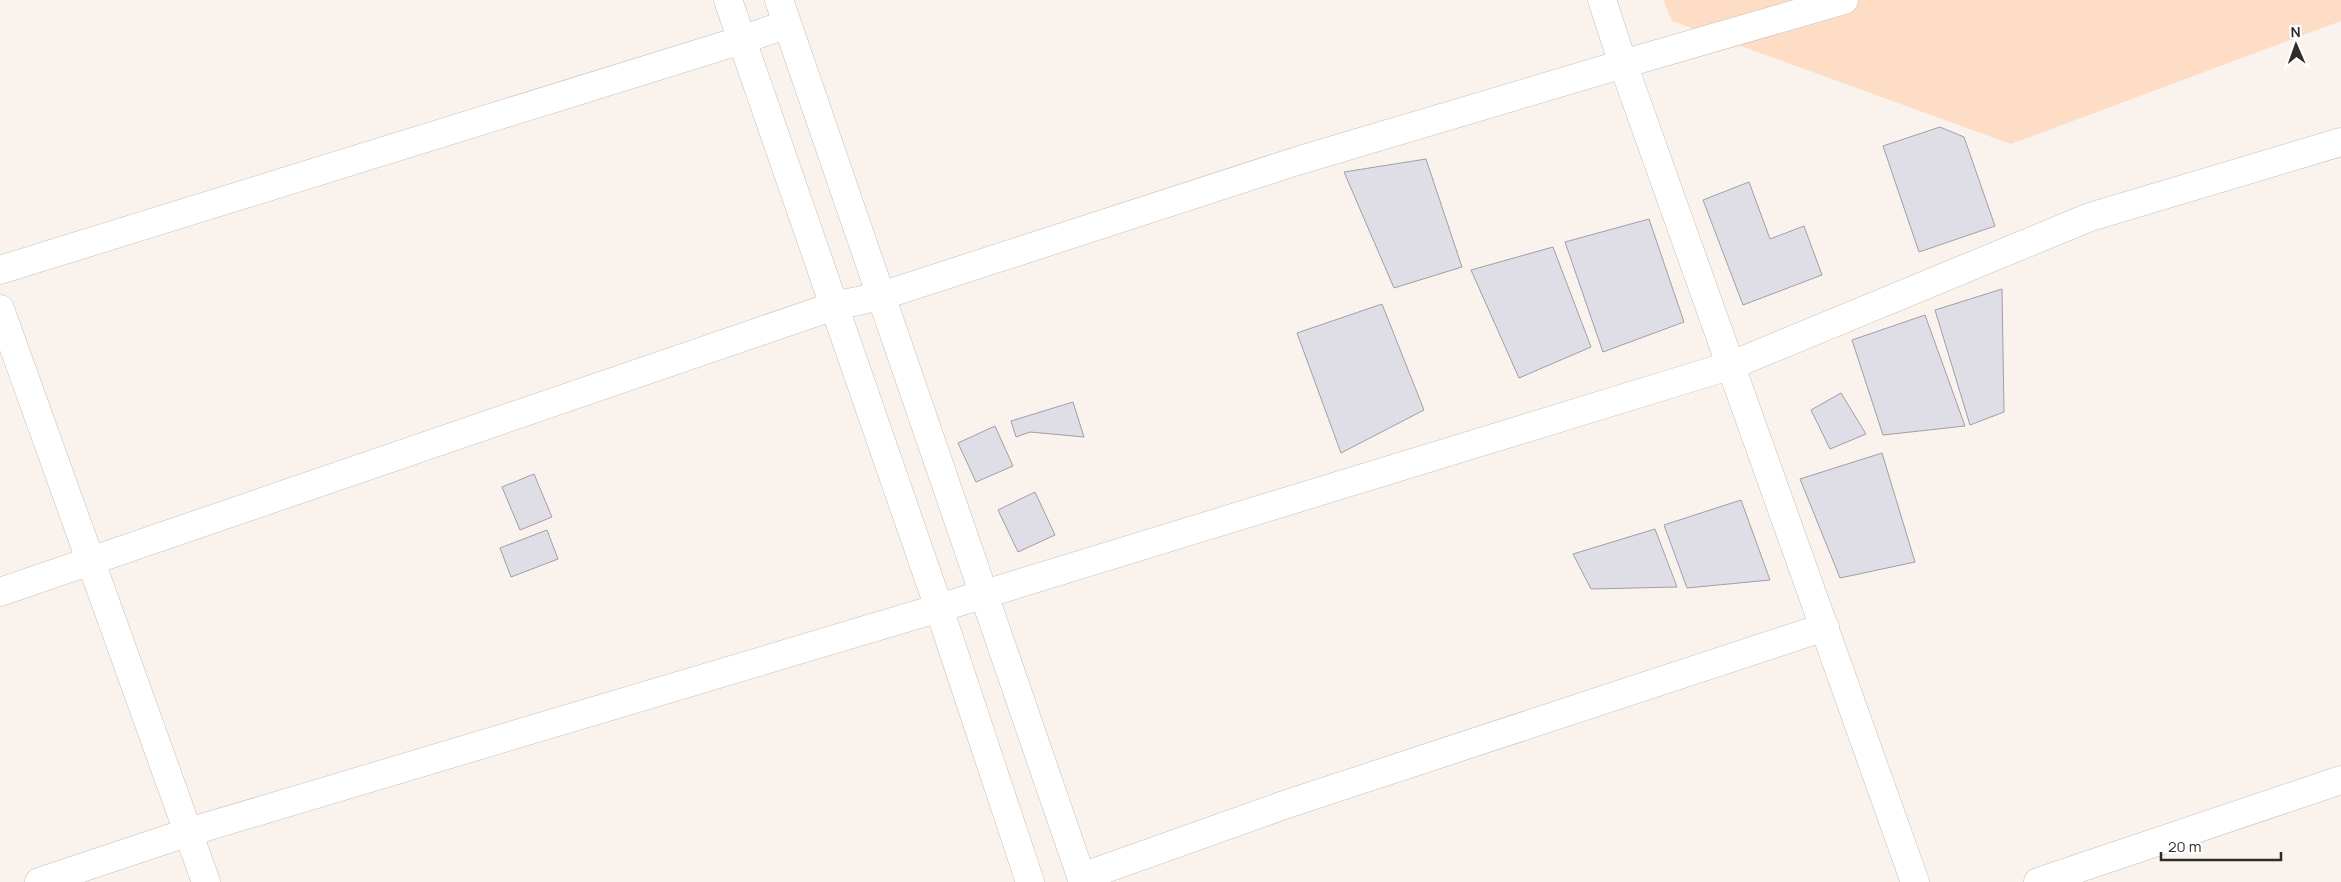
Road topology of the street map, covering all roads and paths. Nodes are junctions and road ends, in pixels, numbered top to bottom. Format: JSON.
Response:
{"nodes":[{"id":1,"x":728,"y":0,"type":"edge"},
{"id":2,"x":1602,"y":0,"type":"edge"},
{"id":3,"x":1844,"y":0,"type":"edge"},
{"id":4,"x":783,"y":12,"type":"edge"},
{"id":5,"x":742,"y":40,"type":"junction"},
{"id":6,"x":1623,"y":64,"type":"junction"},
{"id":7,"x":2341,"y":142,"type":"edge"},
{"id":8,"x":0,"y":270,"type":"edge"},
{"id":9,"x":881,"y":296,"type":"junction"},
{"id":10,"x":834,"y":306,"type":"junction"},
{"id":11,"x":0,"y":309,"type":"edge"},
{"id":12,"x":1732,"y":365,"type":"junction"},
{"id":13,"x":91,"y":562,"type":"junction"},
{"id":14,"x":0,"y":592,"type":"edge"},
{"id":15,"x":984,"y":594,"type":"junction"},
{"id":16,"x":939,"y":608,"type":"junction"},
{"id":17,"x":1824,"y":627,"type":"junction"},
{"id":18,"x":2341,"y":780,"type":"edge"},
{"id":19,"x":189,"y":832,"type":"junction"},
{"id":20,"x":1082,"y":880,"type":"edge"},
{"id":21,"x":38,"y":882,"type":"edge"},
{"id":22,"x":206,"y":882,"type":"edge"},
{"id":23,"x":1030,"y":882,"type":"edge"},
{"id":24,"x":1915,"y":882,"type":"edge"},
{"id":25,"x":2038,"y":882,"type":"edge"}],
"edges":[{"from":1,"to":5,"type":"street"},
{"from":2,"to":6,"type":"street"},
{"from":3,"to":6,"type":"street"},
{"from":4,"to":5,"type":"street"},
{"from":4,"to":9,"type":"street"},
{"from":5,"to":8,"type":"street"},
{"from":5,"to":10,"type":"street"},
{"from":6,"to":9,"type":"street"},
{"from":6,"to":12,"type":"street"},
{"from":7,"to":12,"type":"street"},
{"from":9,"to":10,"type":"street"},
{"from":9,"to":15,"type":"street"},
{"from":10,"to":13,"type":"street"},
{"from":10,"to":16,"type":"street"},
{"from":11,"to":13,"type":"street"},
{"from":12,"to":15,"type":"street"},
{"from":12,"to":17,"type":"street"},
{"from":13,"to":14,"type":"street"},
{"from":13,"to":19,"type":"street"},
{"from":15,"to":16,"type":"street"},
{"from":15,"to":20,"type":"street"},
{"from":16,"to":19,"type":"street"},
{"from":16,"to":23,"type":"street"},
{"from":17,"to":20,"type":"street"},
{"from":17,"to":24,"type":"street"},
{"from":18,"to":25,"type":"street"},
{"from":19,"to":21,"type":"street"},
{"from":19,"to":22,"type":"street"}]}
